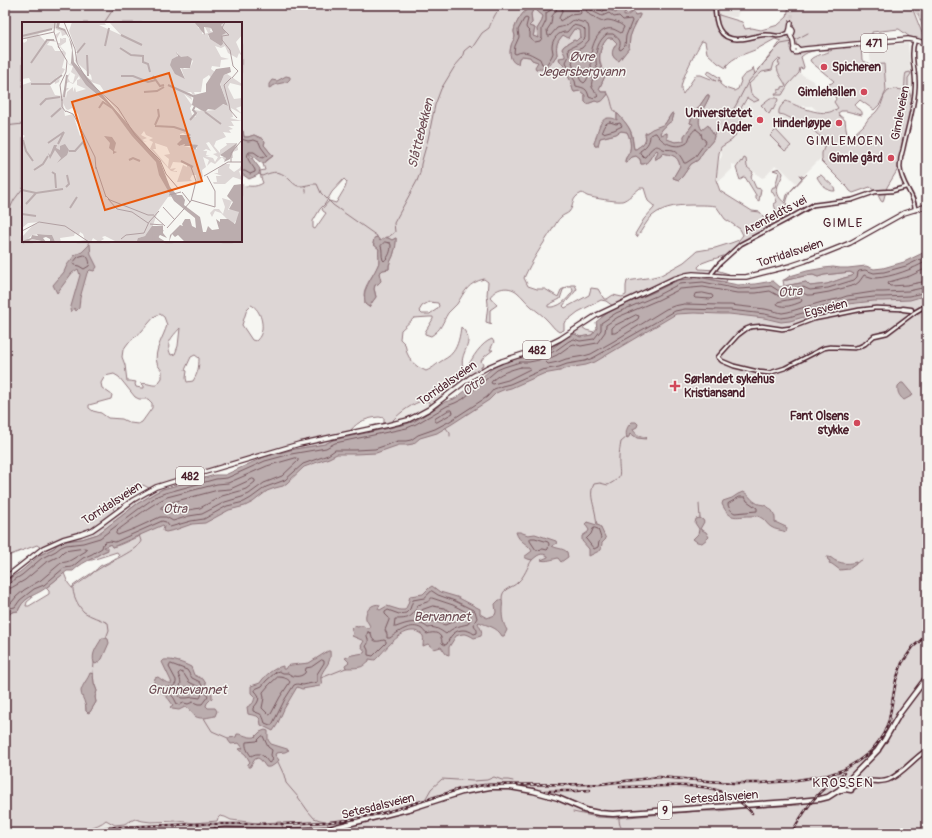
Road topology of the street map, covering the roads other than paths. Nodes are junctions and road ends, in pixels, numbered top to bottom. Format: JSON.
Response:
{"nodes":[{"id":1,"x":715,"y":5,"type":"edge"},
{"id":2,"x":791,"y":23,"type":"tunnel mouth"},
{"id":3,"x":791,"y":33,"type":"junction"},
{"id":4,"x":915,"y":40,"type":"junction"},
{"id":5,"x":927,"y":45,"type":"edge"},
{"id":6,"x":905,"y":186,"type":"junction"},
{"id":7,"x":926,"y":207,"type":"edge"},
{"id":8,"x":915,"y":210,"type":"junction"},
{"id":9,"x":713,"y":275,"type":"junction"},
{"id":10,"x":927,"y":305,"type":"edge"},
{"id":11,"x":904,"y":309,"type":"joint"},
{"id":12,"x":911,"y":310,"type":"tunnel mouth"},
{"id":13,"x":5,"y":578,"type":"edge"},
{"id":14,"x":927,"y":677,"type":"edge"},
{"id":15,"x":927,"y":750,"type":"edge"},
{"id":16,"x":863,"y":782,"type":"junction"},
{"id":17,"x":846,"y":784,"type":"junction"},
{"id":18,"x":841,"y":790,"type":"junction"},
{"id":19,"x":850,"y":790,"type":"junction"},
{"id":20,"x":810,"y":801,"type":"junction"},
{"id":21,"x":206,"y":833,"type":"edge"}],
"edges":[{"from":1,"to":3,"type":"street"},
{"from":2,"to":3,"type":"main road","number":"471"},
{"from":3,"to":4,"type":"main road","number":"471"},
{"from":4,"to":5,"type":"main road","number":"471"},
{"from":4,"to":6,"type":"street","name":"Gimleveien"},
{"from":6,"to":8,"type":"street","name":"Gimleveien"},
{"from":6,"to":9,"type":"street","name":"Arenfeldts vei"},
{"from":7,"to":8,"type":"main road","name":"Torridalsveien","number":"482"},
{"from":8,"to":9,"type":"main road","name":"Torridalsveien","number":"482"},
{"from":9,"to":13,"type":"main road","name":"Torridalsveien","number":"482"},
{"from":10,"to":11,"type":"street","name":"Egsveien"},
{"from":11,"to":12,"type":"highway"},
{"from":14,"to":17,"type":"highway","name":"Setesdalsveien","number":"9"},
{"from":15,"to":16,"type":"main road"},
{"from":16,"to":17,"type":"main road"},
{"from":16,"to":19,"type":"main road"},
{"from":17,"to":18,"type":"highway","name":"Setesdalsveien","number":"9"},
{"from":17,"to":19,"type":"main road"},
{"from":17,"to":20,"type":"highway","name":"Setesdalsveien","number":"9"},
{"from":18,"to":19,"type":"highway","number":"9"},
{"from":18,"to":20,"type":"highway","name":"Setesdalsveien","number":"9"},
{"from":20,"to":21,"type":"highway","name":"Setesdalsveien","number":"9"}]}
